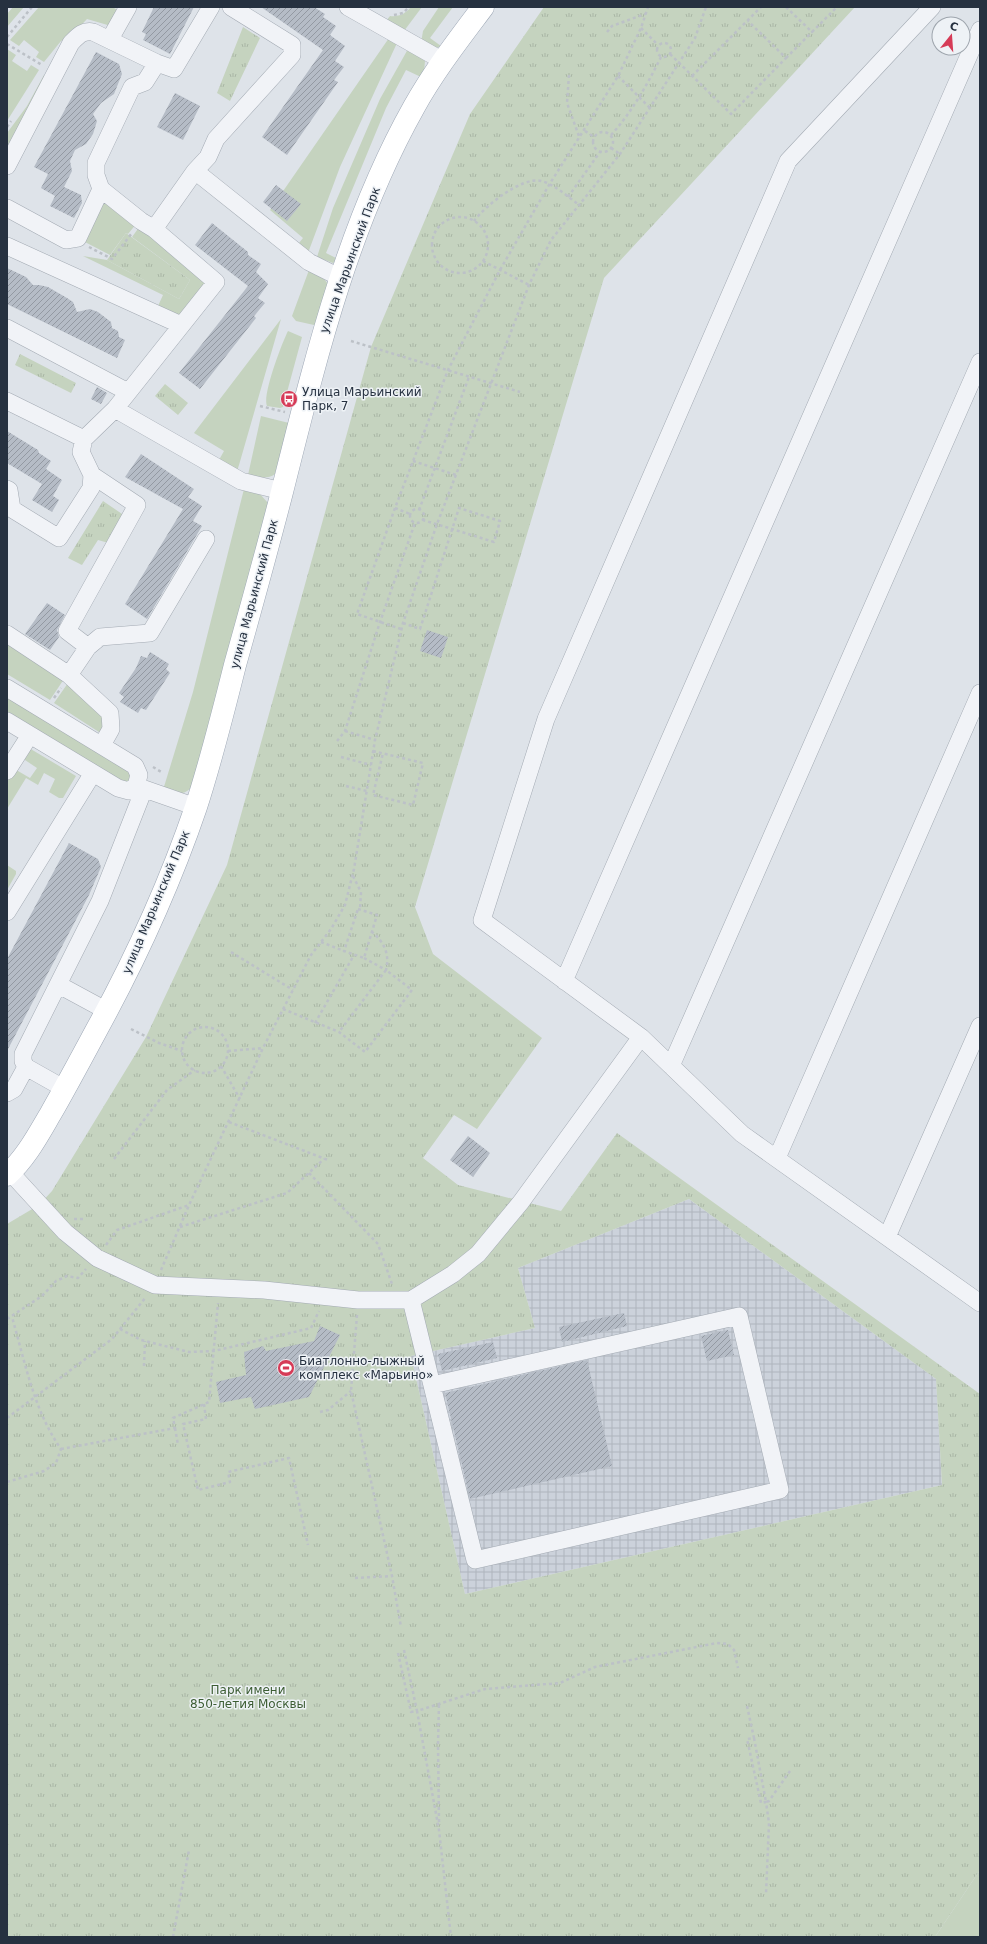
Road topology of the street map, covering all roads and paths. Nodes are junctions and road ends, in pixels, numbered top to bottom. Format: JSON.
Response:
{"nodes":[{"id":1,"x":32,"y":7,"type":"edge"},
{"id":2,"x":128,"y":7,"type":"edge"},
{"id":3,"x":211,"y":7,"type":"edge"},
{"id":4,"x":231,"y":7,"type":"edge"},
{"id":5,"x":348,"y":7,"type":"edge"},
{"id":6,"x":409,"y":7,"type":"edge"},
{"id":7,"x":483,"y":7,"type":"edge"},
{"id":8,"x":648,"y":7,"type":"edge"},
{"id":9,"x":706,"y":7,"type":"edge"},
{"id":10,"x":761,"y":7,"type":"edge"},
{"id":11,"x":786,"y":7,"type":"edge"},
{"id":12,"x":837,"y":7,"type":"edge"},
{"id":13,"x":932,"y":7,"type":"edge"},
{"id":14,"x":388,"y":13,"type":"dead end"},
{"id":15,"x":646,"y":14,"type":"junction"},
{"id":16,"x":748,"y":21,"type":"junction"},
{"id":17,"x":641,"y":28,"type":"junction"},
{"id":18,"x":980,"y":30,"type":"edge"},
{"id":19,"x":607,"y":32,"type":"dead end"},
{"id":20,"x":812,"y":32,"type":"junction"},
{"id":21,"x":7,"y":37,"type":"edge"},
{"id":22,"x":110,"y":39,"type":"junction"},
{"id":23,"x":7,"y":44,"type":"edge"},
{"id":24,"x":658,"y":45,"type":"junction"},
{"id":25,"x":670,"y":54,"type":"junction"},
{"id":26,"x":661,"y":57,"type":"junction"},
{"id":27,"x":786,"y":58,"type":"junction"},
{"id":28,"x":443,"y":61,"type":"junction"},
{"id":29,"x":157,"y":63,"type":"junction"},
{"id":30,"x":679,"y":63,"type":"junction"},
{"id":31,"x":45,"y":67,"type":"dead end"},
{"id":32,"x":569,"y":75,"type":"dead end"},
{"id":33,"x":618,"y":76,"type":"junction"},
{"id":34,"x":692,"y":76,"type":"junction"},
{"id":35,"x":639,"y":97,"type":"junction"},
{"id":36,"x":650,"y":108,"type":"junction"},
{"id":37,"x":585,"y":131,"type":"junction"},
{"id":38,"x":611,"y":135,"type":"junction"},
{"id":39,"x":594,"y":137,"type":"junction"},
{"id":40,"x":580,"y":139,"type":"junction"},
{"id":41,"x":611,"y":148,"type":"junction"},
{"id":42,"x":600,"y":152,"type":"junction"},
{"id":43,"x":620,"y":154,"type":"junction"},
{"id":44,"x":7,"y":166,"type":"edge"},
{"id":45,"x":195,"y":171,"type":"junction"},
{"id":46,"x":549,"y":185,"type":"junction"},
{"id":47,"x":101,"y":190,"type":"junction"},
{"id":48,"x":568,"y":197,"type":"junction"},
{"id":49,"x":578,"y":204,"type":"junction"},
{"id":50,"x":7,"y":208,"type":"edge"},
{"id":51,"x":474,"y":221,"type":"junction"},
{"id":52,"x":147,"y":225,"type":"junction"},
{"id":53,"x":78,"y":238,"type":"junction"},
{"id":54,"x":7,"y":246,"type":"edge"},
{"id":55,"x":483,"y":261,"type":"junction"},
{"id":56,"x":500,"y":270,"type":"junction"},
{"id":57,"x":341,"y":278,"type":"junction"},
{"id":58,"x":529,"y":285,"type":"junction"},
{"id":59,"x":181,"y":325,"type":"junction"},
{"id":60,"x":7,"y":328,"type":"edge"},
{"id":61,"x":351,"y":341,"type":"dead end"},
{"id":62,"x":980,"y":362,"type":"edge"},
{"id":63,"x":448,"y":370,"type":"junction"},
{"id":64,"x":469,"y":377,"type":"junction"},
{"id":65,"x":490,"y":383,"type":"junction"},
{"id":66,"x":128,"y":392,"type":"junction"},
{"id":67,"x":520,"y":392,"type":"dead end"},
{"id":68,"x":7,"y":401,"type":"edge"},
{"id":69,"x":115,"y":409,"type":"junction"},
{"id":70,"x":84,"y":439,"type":"junction"},
{"id":71,"x":413,"y":461,"type":"junction"},
{"id":72,"x":436,"y":468,"type":"junction"},
{"id":73,"x":92,"y":475,"type":"junction"},
{"id":74,"x":456,"y":475,"type":"junction"},
{"id":75,"x":7,"y":488,"type":"edge"},
{"id":76,"x":282,"y":491,"type":"junction"},
{"id":77,"x":395,"y":508,"type":"junction"},
{"id":78,"x":420,"y":510,"type":"junction"},
{"id":79,"x":410,"y":514,"type":"junction"},
{"id":80,"x":423,"y":520,"type":"junction"},
{"id":81,"x":415,"y":523,"type":"junction"},
{"id":82,"x":437,"y":524,"type":"junction"},
{"id":83,"x":451,"y":529,"type":"junction"},
{"id":84,"x":206,"y":539,"type":"dead end"},
{"id":85,"x":380,"y":622,"type":"junction"},
{"id":86,"x":403,"y":623,"type":"junction"},
{"id":87,"x":401,"y":629,"type":"junction"},
{"id":88,"x":7,"y":634,"type":"edge"},
{"id":89,"x":88,"y":647,"type":"junction"},
{"id":90,"x":69,"y":675,"type":"junction"},
{"id":91,"x":7,"y":688,"type":"edge"},
{"id":92,"x":980,"y":693,"type":"edge"},
{"id":93,"x":7,"y":721,"type":"edge"},
{"id":94,"x":345,"y":731,"type":"junction"},
{"id":95,"x":30,"y":734,"type":"junction"},
{"id":96,"x":375,"y":740,"type":"junction"},
{"id":97,"x":337,"y":741,"type":"dead end"},
{"id":98,"x":102,"y":745,"type":"junction"},
{"id":99,"x":374,"y":751,"type":"junction"},
{"id":100,"x":383,"y":753,"type":"junction"},
{"id":101,"x":341,"y":757,"type":"dead end"},
{"id":102,"x":371,"y":765,"type":"junction"},
{"id":103,"x":7,"y":771,"type":"edge"},
{"id":104,"x":93,"y":773,"type":"junction"},
{"id":105,"x":346,"y":786,"type":"dead end"},
{"id":106,"x":140,"y":788,"type":"junction"},
{"id":107,"x":367,"y":793,"type":"junction"},
{"id":108,"x":373,"y":795,"type":"junction"},
{"id":109,"x":196,"y":807,"type":"junction"},
{"id":110,"x":353,"y":876,"type":"junction"},
{"id":111,"x":360,"y":910,"type":"junction"},
{"id":112,"x":7,"y":912,"type":"edge"},
{"id":113,"x":372,"y":932,"type":"junction"},
{"id":114,"x":321,"y":942,"type":"junction"},
{"id":115,"x":344,"y":951,"type":"junction"},
{"id":116,"x":231,"y":952,"type":"dead end"},
{"id":117,"x":354,"y":955,"type":"junction"},
{"id":118,"x":364,"y":958,"type":"junction"},
{"id":119,"x":386,"y":970,"type":"junction"},
{"id":120,"x":564,"y":981,"type":"junction"},
{"id":121,"x":59,"y":985,"type":"junction"},
{"id":122,"x":293,"y":990,"type":"junction"},
{"id":123,"x":283,"y":1009,"type":"junction"},
{"id":124,"x":107,"y":1011,"type":"junction"},
{"id":125,"x":315,"y":1022,"type":"junction"},
{"id":126,"x":980,"y":1026,"type":"edge"},
{"id":127,"x":131,"y":1028,"type":"dead end"},
{"id":128,"x":339,"y":1032,"type":"junction"},
{"id":129,"x":641,"y":1037,"type":"junction"},
{"id":130,"x":263,"y":1048,"type":"junction"},
{"id":131,"x":182,"y":1051,"type":"junction"},
{"id":132,"x":228,"y":1051,"type":"junction"},
{"id":133,"x":221,"y":1066,"type":"junction"},
{"id":134,"x":671,"y":1066,"type":"junction"},
{"id":135,"x":26,"y":1067,"type":"junction"},
{"id":136,"x":194,"y":1070,"type":"junction"},
{"id":137,"x":65,"y":1089,"type":"junction"},
{"id":138,"x":7,"y":1093,"type":"edge"},
{"id":139,"x":240,"y":1099,"type":"junction"},
{"id":140,"x":229,"y":1122,"type":"junction"},
{"id":141,"x":777,"y":1158,"type":"junction"},
{"id":142,"x":114,"y":1159,"type":"dead end"},
{"id":143,"x":324,"y":1159,"type":"junction"},
{"id":144,"x":328,"y":1160,"type":"dead end"},
{"id":145,"x":309,"y":1173,"type":"junction"},
{"id":146,"x":9,"y":1174,"type":"edge"},
{"id":147,"x":180,"y":1228,"type":"junction"},
{"id":148,"x":888,"y":1237,"type":"junction"},
{"id":149,"x":155,"y":1285,"type":"junction"},
{"id":150,"x":220,"y":1288,"type":"junction"},
{"id":151,"x":325,"y":1296,"type":"junction"},
{"id":152,"x":358,"y":1300,"type":"junction"},
{"id":153,"x":404,"y":1300,"type":"junction"},
{"id":154,"x":980,"y":1303,"type":"edge"},
{"id":155,"x":12,"y":1317,"type":"dead end"},
{"id":156,"x":120,"y":1329,"type":"junction"},
{"id":157,"x":145,"y":1341,"type":"junction"},
{"id":158,"x":214,"y":1351,"type":"junction"},
{"id":159,"x":144,"y":1366,"type":"dead end"},
{"id":160,"x":432,"y":1385,"type":"junction"},
{"id":161,"x":351,"y":1391,"type":"junction"},
{"id":162,"x":34,"y":1396,"type":"junction"},
{"id":163,"x":204,"y":1404,"type":"junction"},
{"id":164,"x":320,"y":1412,"type":"dead end"},
{"id":165,"x":7,"y":1418,"type":"edge"},
{"id":166,"x":175,"y":1428,"type":"junction"},
{"id":167,"x":178,"y":1445,"type":"dead end"},
{"id":168,"x":61,"y":1449,"type":"junction"},
{"id":169,"x":7,"y":1482,"type":"edge"},
{"id":170,"x":308,"y":1545,"type":"dead end"},
{"id":171,"x":392,"y":1576,"type":"junction"},
{"id":172,"x":355,"y":1578,"type":"dead end"},
{"id":173,"x":400,"y":1626,"type":"dead end"},
{"id":174,"x":404,"y":1650,"type":"dead end"},
{"id":175,"x":398,"y":1653,"type":"dead end"},
{"id":176,"x":738,"y":1668,"type":"dead end"},
{"id":177,"x":439,"y":1704,"type":"junction"},
{"id":178,"x":747,"y":1706,"type":"dead end"},
{"id":179,"x":417,"y":1711,"type":"junction"},
{"id":180,"x":754,"y":1738,"type":"junction"},
{"id":181,"x":790,"y":1771,"type":"dead end"},
{"id":182,"x":766,"y":1802,"type":"junction"},
{"id":183,"x":440,"y":1830,"type":"junction"},
{"id":184,"x":189,"y":1850,"type":"dead end"},
{"id":185,"x":766,"y":1894,"type":"dead end"},
{"id":186,"x":173,"y":1937,"type":"edge"},
{"id":187,"x":451,"y":1937,"type":"edge"}],
"edges":[{"from":1,"to":21,"type":"path"},
{"from":2,"to":22,"type":"lane"},
{"from":3,"to":29,"type":"lane"},
{"from":4,"to":45,"type":"lane"},
{"from":5,"to":28,"type":"lane"},
{"from":6,"to":14,"type":"path"},
{"from":7,"to":28,"type":"main road","name":"улица Марьинский Парк"},
{"from":8,"to":15,"type":"path"},
{"from":9,"to":30,"type":"path"},
{"from":10,"to":16,"type":"path"},
{"from":11,"to":20,"type":"path"},
{"from":12,"to":20,"type":"path"},
{"from":13,"to":120,"type":"lane"},
{"from":15,"to":17,"type":"path"},
{"from":15,"to":19,"type":"path"},
{"from":16,"to":27,"type":"path"},
{"from":16,"to":34,"type":"path"},
{"from":17,"to":24,"type":"path"},
{"from":17,"to":33,"type":"path"},
{"from":18,"to":120,"type":"lane"},
{"from":20,"to":27,"type":"path"},
{"from":22,"to":29,"type":"lane"},
{"from":22,"to":44,"type":"lane"},
{"from":23,"to":31,"type":"path"},
{"from":24,"to":25,"type":"path"},
{"from":24,"to":26,"type":"path"},
{"from":25,"to":26,"type":"path"},
{"from":25,"to":30,"type":"path"},
{"from":26,"to":35,"type":"path"},
{"from":27,"to":34,"type":"path"},
{"from":28,"to":57,"type":"main road","name":"улица Марьинский Парк"},
{"from":29,"to":47,"type":"lane"},
{"from":30,"to":34,"type":"path"},
{"from":30,"to":36,"type":"path"},
{"from":32,"to":40,"type":"path"},
{"from":33,"to":35,"type":"path"},
{"from":33,"to":37,"type":"path"},
{"from":35,"to":36,"type":"path"},
{"from":35,"to":38,"type":"path"},
{"from":36,"to":43,"type":"path"},
{"from":37,"to":39,"type":"path"},
{"from":37,"to":40,"type":"path"},
{"from":38,"to":39,"type":"path"},
{"from":38,"to":41,"type":"path"},
{"from":39,"to":42,"type":"path"},
{"from":40,"to":46,"type":"path"},
{"from":41,"to":42,"type":"path"},
{"from":41,"to":43,"type":"path"},
{"from":42,"to":48,"type":"path"},
{"from":43,"to":49,"type":"path"},
{"from":45,"to":52,"type":"lane"},
{"from":45,"to":57,"type":"lane"},
{"from":46,"to":48,"type":"path"},
{"from":46,"to":51,"type":"path"},
{"from":46,"to":56,"type":"path"},
{"from":47,"to":52,"type":"lane"},
{"from":47,"to":53,"type":"lane"},
{"from":48,"to":49,"type":"path"},
{"from":49,"to":58,"type":"path"},
{"from":50,"to":53,"type":"lane"},
{"from":51,"to":55,"type":"path"},
{"from":51,"to":55,"type":"path"},
{"from":52,"to":53,"type":"path"},
{"from":52,"to":59,"type":"lane"},
{"from":54,"to":59,"type":"lane"},
{"from":55,"to":56,"type":"path"},
{"from":56,"to":58,"type":"path"},
{"from":56,"to":63,"type":"path"},
{"from":57,"to":76,"type":"main road","name":"улица Марьинский Парк"},
{"from":58,"to":65,"type":"path"},
{"from":59,"to":66,"type":"lane"},
{"from":60,"to":66,"type":"lane"},
{"from":61,"to":63,"type":"path"},
{"from":62,"to":134,"type":"lane"},
{"from":63,"to":64,"type":"path"},
{"from":63,"to":71,"type":"path"},
{"from":64,"to":65,"type":"path"},
{"from":64,"to":72,"type":"path"},
{"from":65,"to":67,"type":"path"},
{"from":65,"to":74,"type":"path"},
{"from":66,"to":69,"type":"lane"},
{"from":68,"to":70,"type":"lane"},
{"from":69,"to":70,"type":"lane"},
{"from":69,"to":76,"type":"lane"},
{"from":70,"to":73,"type":"lane"},
{"from":71,"to":72,"type":"path"},
{"from":71,"to":77,"type":"path"},
{"from":72,"to":74,"type":"path"},
{"from":72,"to":78,"type":"path"},
{"from":73,"to":75,"type":"lane"},
{"from":73,"to":89,"type":"lane"},
{"from":74,"to":82,"type":"path"},
{"from":76,"to":109,"type":"main road","name":"улица Марьинский Парк"},
{"from":77,"to":79,"type":"path"},
{"from":77,"to":85,"type":"path"},
{"from":78,"to":79,"type":"path"},
{"from":78,"to":80,"type":"path"},
{"from":79,"to":81,"type":"path"},
{"from":80,"to":81,"type":"path"},
{"from":80,"to":82,"type":"path"},
{"from":81,"to":85,"type":"path"},
{"from":82,"to":83,"type":"path"},
{"from":82,"to":86,"type":"path"},
{"from":83,"to":83,"type":"path"},
{"from":83,"to":86,"type":"path"},
{"from":84,"to":89,"type":"lane"},
{"from":85,"to":87,"type":"path"},
{"from":85,"to":94,"type":"path"},
{"from":86,"to":87,"type":"path"},
{"from":87,"to":96,"type":"path"},
{"from":88,"to":90,"type":"lane"},
{"from":89,"to":90,"type":"lane"},
{"from":90,"to":98,"type":"lane"},
{"from":91,"to":98,"type":"lane"},
{"from":92,"to":141,"type":"lane"},
{"from":93,"to":95,"type":"lane"},
{"from":94,"to":96,"type":"path"},
{"from":94,"to":97,"type":"path"},
{"from":95,"to":103,"type":"lane"},
{"from":95,"to":104,"type":"lane"},
{"from":96,"to":99,"type":"path"},
{"from":98,"to":106,"type":"lane"},
{"from":99,"to":100,"type":"path"},
{"from":99,"to":102,"type":"path"},
{"from":100,"to":108,"type":"path"},
{"from":100,"to":108,"type":"path"},
{"from":101,"to":102,"type":"path"},
{"from":102,"to":107,"type":"path"},
{"from":104,"to":106,"type":"lane"},
{"from":104,"to":112,"type":"lane"},
{"from":105,"to":107,"type":"path"},
{"from":106,"to":109,"type":"lane"},
{"from":106,"to":121,"type":"lane"},
{"from":107,"to":108,"type":"path"},
{"from":107,"to":110,"type":"path"},
{"from":109,"to":124,"type":"main road","name":"улица Марьинский Парк"},
{"from":110,"to":111,"type":"path"},
{"from":110,"to":114,"type":"path"},
{"from":111,"to":113,"type":"path"},
{"from":111,"to":115,"type":"path"},
{"from":113,"to":118,"type":"path"},
{"from":113,"to":119,"type":"path"},
{"from":114,"to":115,"type":"path"},
{"from":114,"to":122,"type":"path"},
{"from":115,"to":117,"type":"path"},
{"from":116,"to":122,"type":"path"},
{"from":117,"to":118,"type":"path"},
{"from":117,"to":125,"type":"path"},
{"from":118,"to":119,"type":"path"},
{"from":119,"to":128,"type":"path"},
{"from":119,"to":128,"type":"path"},
{"from":120,"to":129,"type":"lane"},
{"from":121,"to":124,"type":"lane"},
{"from":121,"to":135,"type":"lane"},
{"from":122,"to":123,"type":"path"},
{"from":123,"to":125,"type":"path"},
{"from":123,"to":130,"type":"path"},
{"from":124,"to":137,"type":"main road","name":"улица Марьинский Парк"},
{"from":125,"to":128,"type":"path"},
{"from":126,"to":148,"type":"lane"},
{"from":127,"to":131,"type":"path"},
{"from":129,"to":134,"type":"lane"},
{"from":129,"to":153,"type":"lane"},
{"from":130,"to":132,"type":"path"},
{"from":130,"to":139,"type":"path"},
{"from":131,"to":132,"type":"path"},
{"from":131,"to":136,"type":"path"},
{"from":132,"to":133,"type":"path"},
{"from":133,"to":136,"type":"path"},
{"from":133,"to":139,"type":"path"},
{"from":134,"to":141,"type":"lane"},
{"from":135,"to":137,"type":"lane"},
{"from":135,"to":138,"type":"lane"},
{"from":136,"to":142,"type":"path"},
{"from":137,"to":146,"type":"main road","name":"улица Марьинский Парк"},
{"from":139,"to":140,"type":"path"},
{"from":140,"to":143,"type":"path"},
{"from":140,"to":147,"type":"path"},
{"from":141,"to":148,"type":"lane"},
{"from":143,"to":144,"type":"path"},
{"from":143,"to":145,"type":"path"},
{"from":145,"to":147,"type":"path"},
{"from":145,"to":153,"type":"path"},
{"from":146,"to":149,"type":"lane"},
{"from":147,"to":149,"type":"path"},
{"from":148,"to":154,"type":"lane"},
{"from":149,"to":150,"type":"lane"},
{"from":149,"to":156,"type":"path"},
{"from":150,"to":151,"type":"lane"},
{"from":150,"to":158,"type":"path"},
{"from":151,"to":152,"type":"lane"},
{"from":151,"to":158,"type":"path"},
{"from":152,"to":153,"type":"lane"},
{"from":152,"to":161,"type":"path"},
{"from":153,"to":160,"type":"lane"},
{"from":155,"to":162,"type":"path"},
{"from":156,"to":157,"type":"path"},
{"from":156,"to":162,"type":"path"},
{"from":157,"to":158,"type":"path"},
{"from":157,"to":159,"type":"path"},
{"from":158,"to":163,"type":"path"},
{"from":160,"to":160,"type":"lane"},
{"from":161,"to":164,"type":"path"},
{"from":161,"to":171,"type":"path"},
{"from":162,"to":165,"type":"path"},
{"from":162,"to":168,"type":"path"},
{"from":163,"to":166,"type":"path"},
{"from":163,"to":170,"type":"path"},
{"from":166,"to":167,"type":"path"},
{"from":166,"to":168,"type":"path"},
{"from":168,"to":169,"type":"path"},
{"from":171,"to":172,"type":"path"},
{"from":171,"to":173,"type":"path"},
{"from":174,"to":179,"type":"path"},
{"from":175,"to":179,"type":"path"},
{"from":176,"to":177,"type":"path"},
{"from":177,"to":179,"type":"path"},
{"from":177,"to":183,"type":"path"},
{"from":178,"to":180,"type":"path"},
{"from":179,"to":183,"type":"path"},
{"from":180,"to":182,"type":"path"},
{"from":180,"to":182,"type":"path"},
{"from":181,"to":182,"type":"path"},
{"from":182,"to":185,"type":"path"},
{"from":183,"to":187,"type":"path"},
{"from":184,"to":186,"type":"path"}]}
